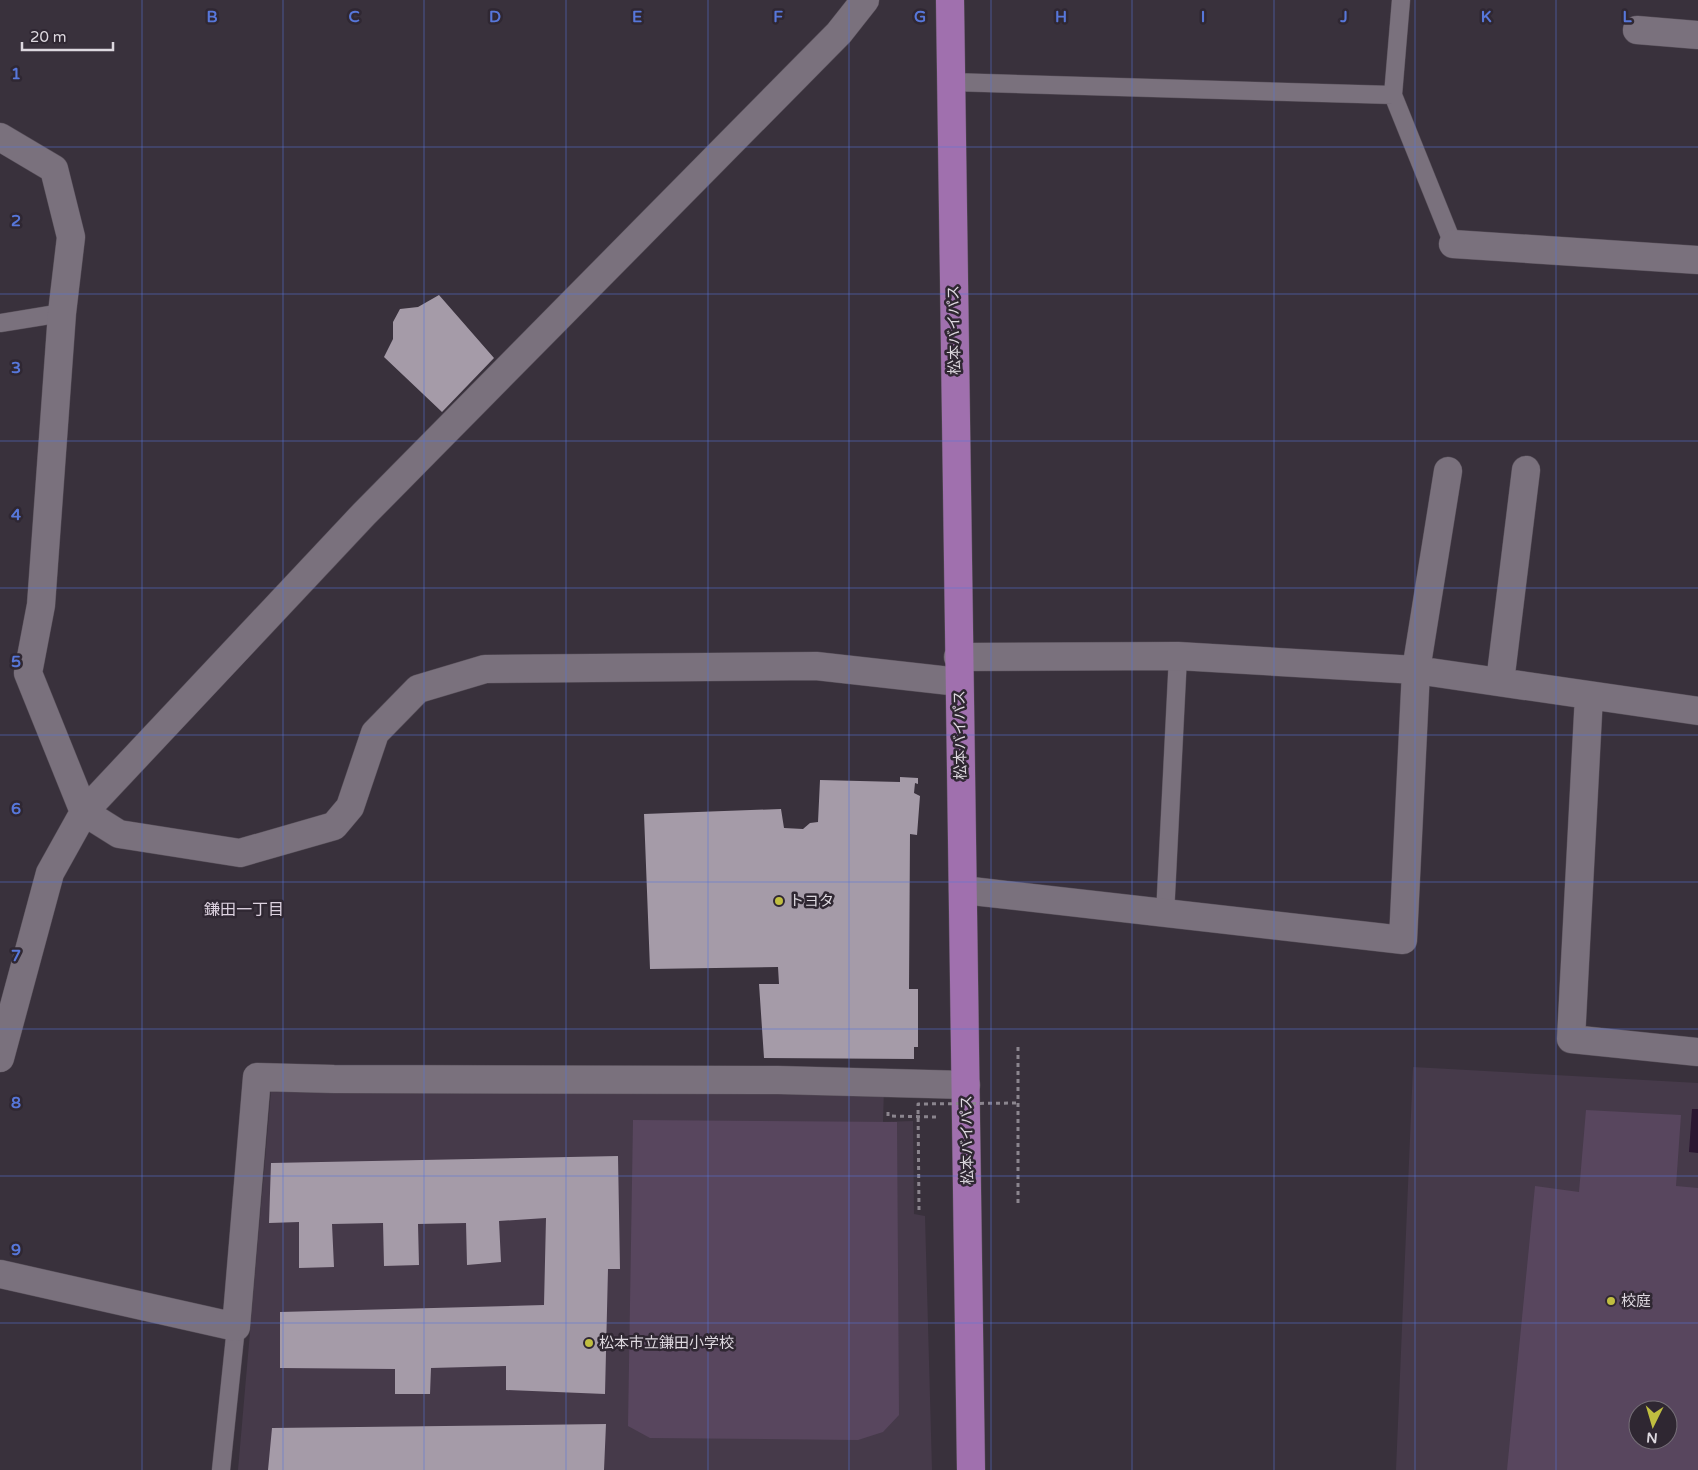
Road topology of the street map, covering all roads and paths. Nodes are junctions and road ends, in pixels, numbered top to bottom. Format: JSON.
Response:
{"nodes":[{"id":1,"x":865,"y":0,"type":"edge"},
{"id":2,"x":950,"y":0,"type":"edge"},
{"id":3,"x":1401,"y":0,"type":"edge"},
{"id":4,"x":1637,"y":30,"type":"dead end"},
{"id":5,"x":1698,"y":35,"type":"edge"},
{"id":6,"x":951,"y":82,"type":"junction"},
{"id":7,"x":1393,"y":95,"type":"junction"},
{"id":8,"x":0,"y":137,"type":"edge"},
{"id":9,"x":1453,"y":244,"type":"joint"},
{"id":10,"x":1698,"y":260,"type":"edge"},
{"id":11,"x":62,"y":313,"type":"junction"},
{"id":12,"x":0,"y":323,"type":"edge"},
{"id":13,"x":1526,"y":470,"type":"dead end"},
{"id":14,"x":1448,"y":471,"type":"dead end"},
{"id":15,"x":1178,"y":656,"type":"junction"},
{"id":16,"x":958,"y":670,"type":"junction"},
{"id":17,"x":1416,"y":670,"type":"junction"},
{"id":18,"x":1500,"y":682,"type":"junction"},
{"id":19,"x":1590,"y":696,"type":"junction"},
{"id":20,"x":1698,"y":711,"type":"edge"},
{"id":21,"x":84,"y":812,"type":"junction"},
{"id":22,"x":963,"y":890,"type":"junction"},
{"id":23,"x":1165,"y":915,"type":"junction"},
{"id":24,"x":1018,"y":1047,"type":"dead end"},
{"id":25,"x":1698,"y":1052,"type":"edge"},
{"id":26,"x":0,"y":1058,"type":"edge"},
{"id":27,"x":966,"y":1085,"type":"junction"},
{"id":28,"x":1018,"y":1103,"type":"junction"},
{"id":29,"x":1018,"y":1206,"type":"dead end"},
{"id":30,"x":919,"y":1210,"type":"dead end"},
{"id":31,"x":0,"y":1274,"type":"edge"},
{"id":32,"x":236,"y":1326,"type":"junction"},
{"id":33,"x":221,"y":1470,"type":"edge"},
{"id":34,"x":971,"y":1470,"type":"edge"}],
"edges":[{"from":1,"to":21,"type":"street"},
{"from":2,"to":6,"type":"highway","name":"松本バイパス"},
{"from":3,"to":7,"type":"lane"},
{"from":4,"to":5,"type":"street"},
{"from":6,"to":7,"type":"lane"},
{"from":6,"to":16,"type":"highway","name":"松本バイパス"},
{"from":7,"to":9,"type":"lane"},
{"from":8,"to":11,"type":"street"},
{"from":9,"to":10,"type":"street"},
{"from":11,"to":12,"type":"lane"},
{"from":11,"to":21,"type":"street"},
{"from":13,"to":18,"type":"street"},
{"from":14,"to":17,"type":"street"},
{"from":15,"to":16,"type":"street"},
{"from":15,"to":17,"type":"street"},
{"from":15,"to":23,"type":"lane"},
{"from":16,"to":21,"type":"street"},
{"from":16,"to":22,"type":"highway","name":"松本バイパス"},
{"from":17,"to":18,"type":"street"},
{"from":17,"to":23,"type":"street"},
{"from":18,"to":19,"type":"street"},
{"from":19,"to":20,"type":"street"},
{"from":19,"to":25,"type":"street"},
{"from":21,"to":26,"type":"street"},
{"from":22,"to":23,"type":"street"},
{"from":22,"to":27,"type":"highway","name":"松本バイパス"},
{"from":24,"to":28,"type":"path"},
{"from":27,"to":32,"type":"street"},
{"from":27,"to":34,"type":"highway","name":"松本バイパス"},
{"from":28,"to":29,"type":"path"},
{"from":28,"to":30,"type":"path","bridge":true},
{"from":31,"to":32,"type":"street"},
{"from":32,"to":33,"type":"lane"}]}
